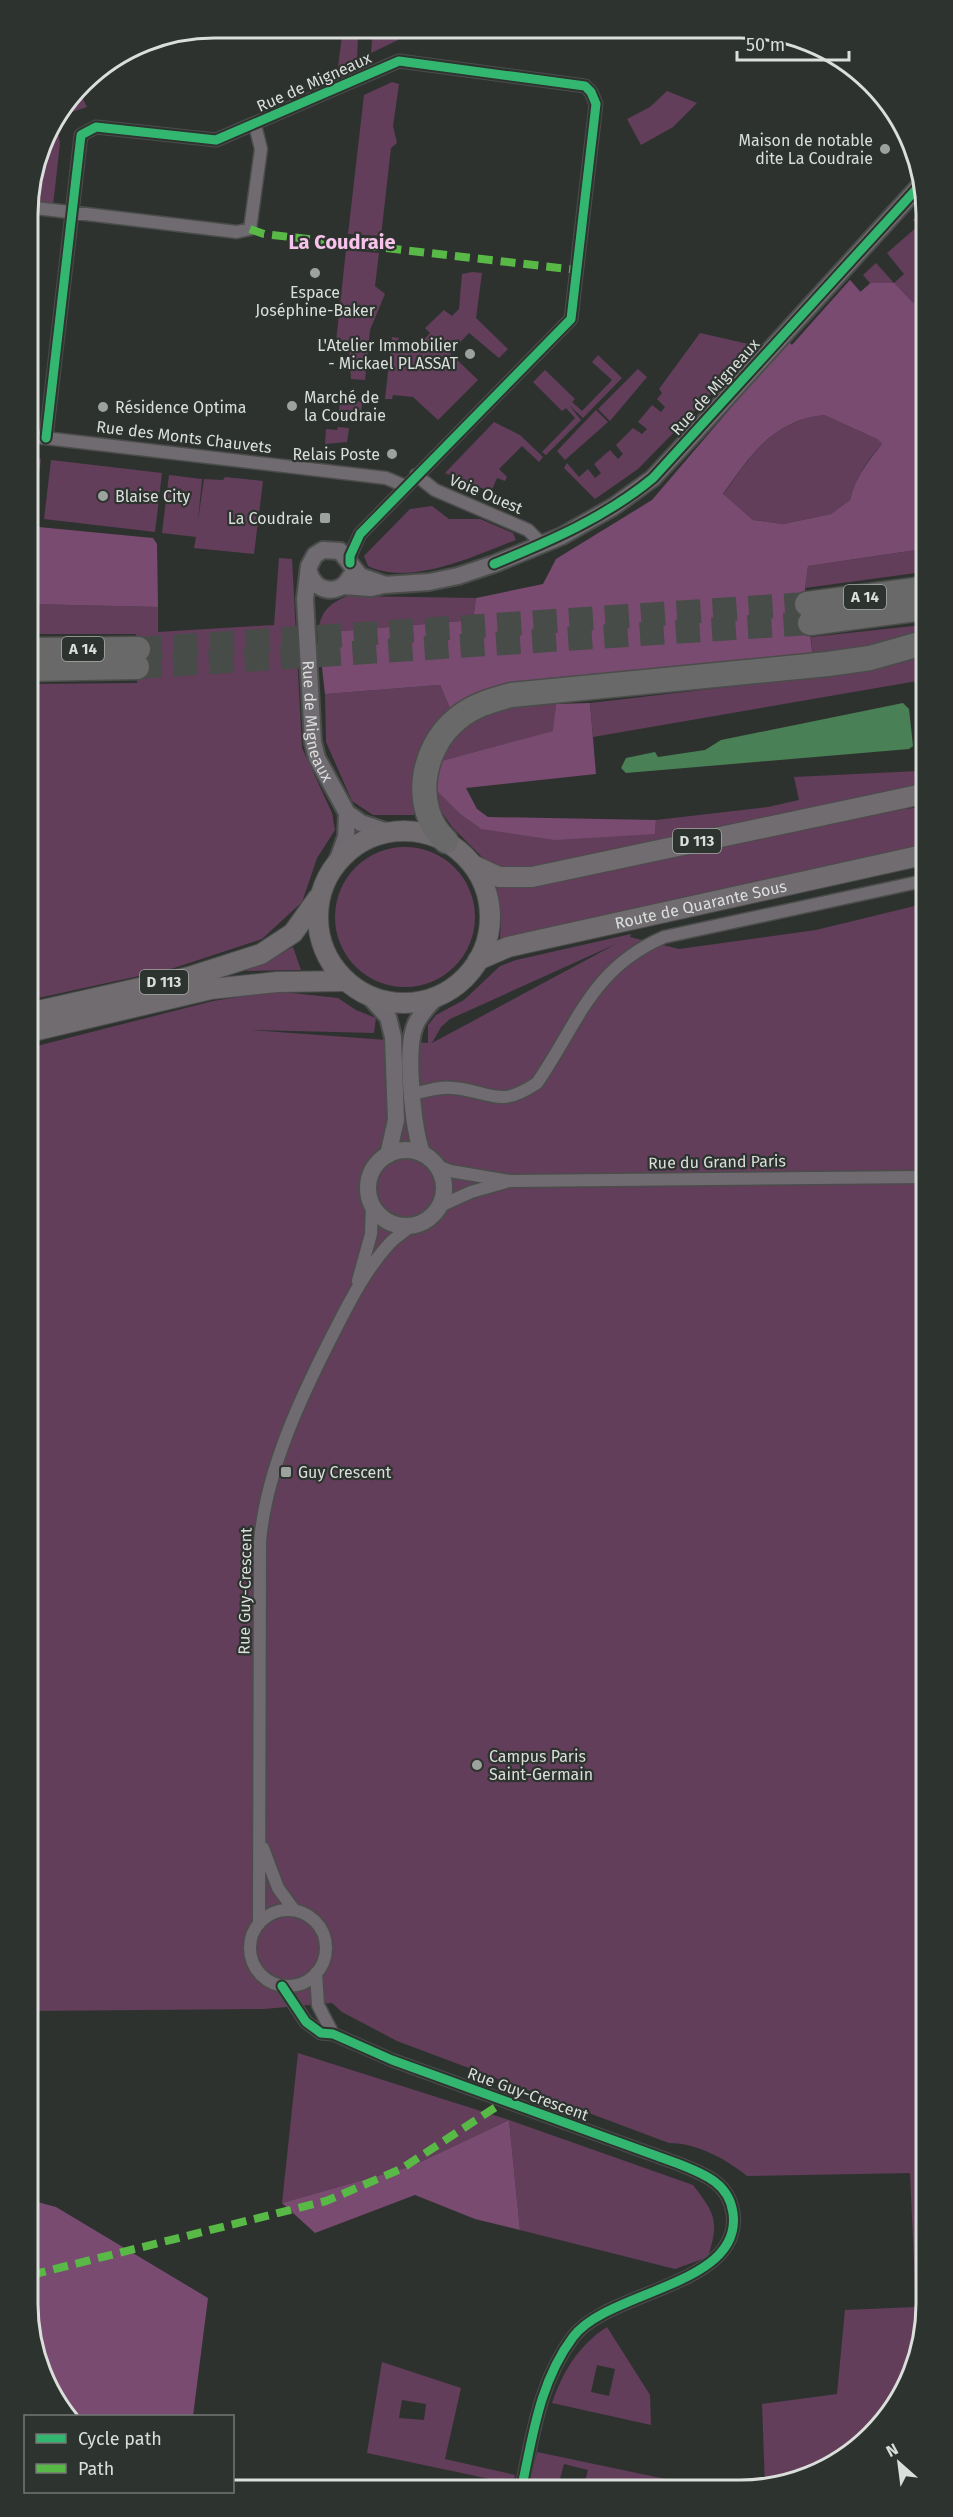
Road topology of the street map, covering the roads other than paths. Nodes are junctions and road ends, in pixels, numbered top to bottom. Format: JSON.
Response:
{"nodes":[{"id":1,"x":255,"y":125,"type":"junction"},
{"id":2,"x":914,"y":192,"type":"edge"},
{"id":3,"x":38,"y":208,"type":"edge"},
{"id":4,"x":72,"y":213,"type":"junction"},
{"id":5,"x":38,"y":437,"type":"edge"},
{"id":6,"x":46,"y":438,"type":"junction"},
{"id":7,"x":416,"y":475,"type":"junction"},
{"id":8,"x":405,"y":486,"type":"junction"},
{"id":9,"x":360,"y":534,"type":"junction"},
{"id":10,"x":542,"y":544,"type":"junction"},
{"id":11,"x":333,"y":549,"type":"junction"},
{"id":12,"x":350,"y":564,"type":"junction"},
{"id":13,"x":309,"y":572,"type":"junction"},
{"id":14,"x":384,"y":585,"type":"junction"},
{"id":15,"x":335,"y":588,"type":"junction"},
{"id":16,"x":916,"y":591,"type":"edge"},
{"id":17,"x":916,"y":608,"type":"edge"},
{"id":18,"x":307,"y":625,"type":"junction"},
{"id":19,"x":916,"y":646,"type":"edge"},
{"id":20,"x":38,"y":651,"type":"edge"},
{"id":21,"x":38,"y":668,"type":"edge"},
{"id":22,"x":916,"y":796,"type":"edge"},
{"id":23,"x":346,"y":813,"type":"junction"},
{"id":24,"x":388,"y":832,"type":"junction"},
{"id":25,"x":446,"y":842,"type":"junction"},
{"id":26,"x":916,"y":857,"type":"edge"},
{"id":27,"x":338,"y":862,"type":"junction"},
{"id":28,"x":473,"y":865,"type":"junction"},
{"id":29,"x":916,"y":883,"type":"edge"},
{"id":30,"x":321,"y":893,"type":"junction"},
{"id":31,"x":478,"y":960,"type":"junction"},
{"id":32,"x":346,"y":981,"type":"junction"},
{"id":33,"x":368,"y":995,"type":"junction"},
{"id":34,"x":437,"y":996,"type":"junction"},
{"id":35,"x":38,"y":1011,"type":"edge"},
{"id":36,"x":38,"y":1030,"type":"edge"},
{"id":37,"x":413,"y":1094,"type":"junction"},
{"id":38,"x":422,"y":1153,"type":"junction"},
{"id":39,"x":388,"y":1155,"type":"junction"},
{"id":40,"x":438,"y":1166,"type":"junction"},
{"id":41,"x":916,"y":1177,"type":"edge"},
{"id":42,"x":510,"y":1182,"type":"junction"},
{"id":43,"x":372,"y":1204,"type":"junction"},
{"id":44,"x":440,"y":1206,"type":"junction"},
{"id":45,"x":411,"y":1226,"type":"junction"},
{"id":46,"x":356,"y":1288,"type":"junction"},
{"id":47,"x":261,"y":1841,"type":"junction"},
{"id":48,"x":294,"y":1911,"type":"junction"},
{"id":49,"x":259,"y":1924,"type":"junction"},
{"id":50,"x":316,"y":1973,"type":"junction"},
{"id":51,"x":282,"y":1986,"type":"junction"},
{"id":52,"x":333,"y":2034,"type":"junction"},
{"id":53,"x":523,"y":2480,"type":"edge"}],
"edges":[{"from":1,"to":4,"type":"street","name":"Rue de Migneaux"},
{"from":1,"to":4,"type":"street"},
{"from":1,"to":7,"type":"street","name":"Rue de Migneaux"},
{"from":2,"to":10,"type":"street","name":"Rue de Migneaux"},
{"from":3,"to":4,"type":"street"},
{"from":4,"to":6,"type":"street","name":"Rue de Migneaux"},
{"from":5,"to":6,"type":"street","name":"Rue des Monts Chauvets"},
{"from":6,"to":8,"type":"street","name":"Rue des Monts Chauvets"},
{"from":7,"to":8,"type":"street","name":"Rue de Migneaux"},
{"from":7,"to":10,"type":"street","name":"Voie Ouest"},
{"from":8,"to":9,"type":"street","name":"Rue de Migneaux"},
{"from":9,"to":11,"type":"street","name":"Rue de Migneaux"},
{"from":9,"to":12,"type":"street","name":"Rue de Migneaux"},
{"from":10,"to":14,"type":"street","name":"Rue de Migneaux"},
{"from":11,"to":12,"type":"street"},
{"from":11,"to":13,"type":"street","name":"Rue de Migneaux"},
{"from":12,"to":14,"type":"street"},
{"from":12,"to":15,"type":"street","name":"Rue de Migneaux"},
{"from":13,"to":15,"type":"street"},
{"from":13,"to":18,"type":"street","name":"Rue de Migneaux"},
{"from":14,"to":15,"type":"street","name":"Rue de Migneaux"},
{"from":15,"to":18,"type":"street","name":"Rue de Migneaux"},
{"from":16,"to":17,"type":"highway","number":"A 14"},
{"from":18,"to":23,"type":"street","name":"Rue de Migneaux"},
{"from":19,"to":25,"type":"highway"},
{"from":20,"to":21,"type":"highway","number":"A 14"},
{"from":22,"to":28,"type":"main road","name":"Route de Quarante Sous","number":"D 113"},
{"from":23,"to":24,"type":"street"},
{"from":23,"to":27,"type":"street"},
{"from":24,"to":25,"type":"main road","name":"Route de Quarante Sous"},
{"from":24,"to":27,"type":"main road","name":"Route de Quarante Sous"},
{"from":25,"to":28,"type":"main road","name":"Route de Quarante Sous"},
{"from":26,"to":31,"type":"main road","name":"Route de Quarante Sous"},
{"from":27,"to":30,"type":"main road","name":"Route de Quarante Sous"},
{"from":28,"to":31,"type":"main road","name":"Route de Quarante Sous"},
{"from":29,"to":37,"type":"street"},
{"from":30,"to":32,"type":"main road","name":"Route de Quarante Sous"},
{"from":30,"to":35,"type":"main road","name":"Route de Quarante Sous","number":"D 113"},
{"from":31,"to":34,"type":"main road","name":"Route de Quarante Sous"},
{"from":32,"to":33,"type":"main road","name":"Route de Quarante Sous"},
{"from":32,"to":36,"type":"main road","number":"D 113"},
{"from":33,"to":34,"type":"main road","name":"Route de Quarante Sous"},
{"from":33,"to":39,"type":"street"},
{"from":34,"to":37,"type":"street"},
{"from":37,"to":38,"type":"street"},
{"from":38,"to":39,"type":"street"},
{"from":38,"to":40,"type":"street"},
{"from":39,"to":43,"type":"street"},
{"from":40,"to":42,"type":"street","name":"Rue du Grand Paris"},
{"from":40,"to":44,"type":"street"},
{"from":41,"to":42,"type":"street","name":"Rue du Grand Paris"},
{"from":42,"to":44,"type":"street","name":"Rue du Grand Paris"},
{"from":43,"to":45,"type":"street"},
{"from":43,"to":46,"type":"street","name":"Rue Guy-Crescent"},
{"from":44,"to":45,"type":"street"},
{"from":45,"to":46,"type":"street","name":"Rue Guy-Crescent"},
{"from":46,"to":47,"type":"street","name":"Rue Guy-Crescent"},
{"from":47,"to":48,"type":"street","name":"Rue Guy-Crescent"},
{"from":47,"to":49,"type":"street","name":"Rue Guy-Crescent"},
{"from":48,"to":49,"type":"street"},
{"from":48,"to":50,"type":"street","name":"Rue Guy-Crescent"},
{"from":49,"to":51,"type":"street","name":"Rue Guy-Crescent"},
{"from":50,"to":51,"type":"street"},
{"from":50,"to":52,"type":"street","name":"Rue Guy-Crescent"},
{"from":51,"to":52,"type":"street","name":"Rue Guy-Crescent"},
{"from":52,"to":53,"type":"street","name":"Rue Guy-Crescent"}]}
